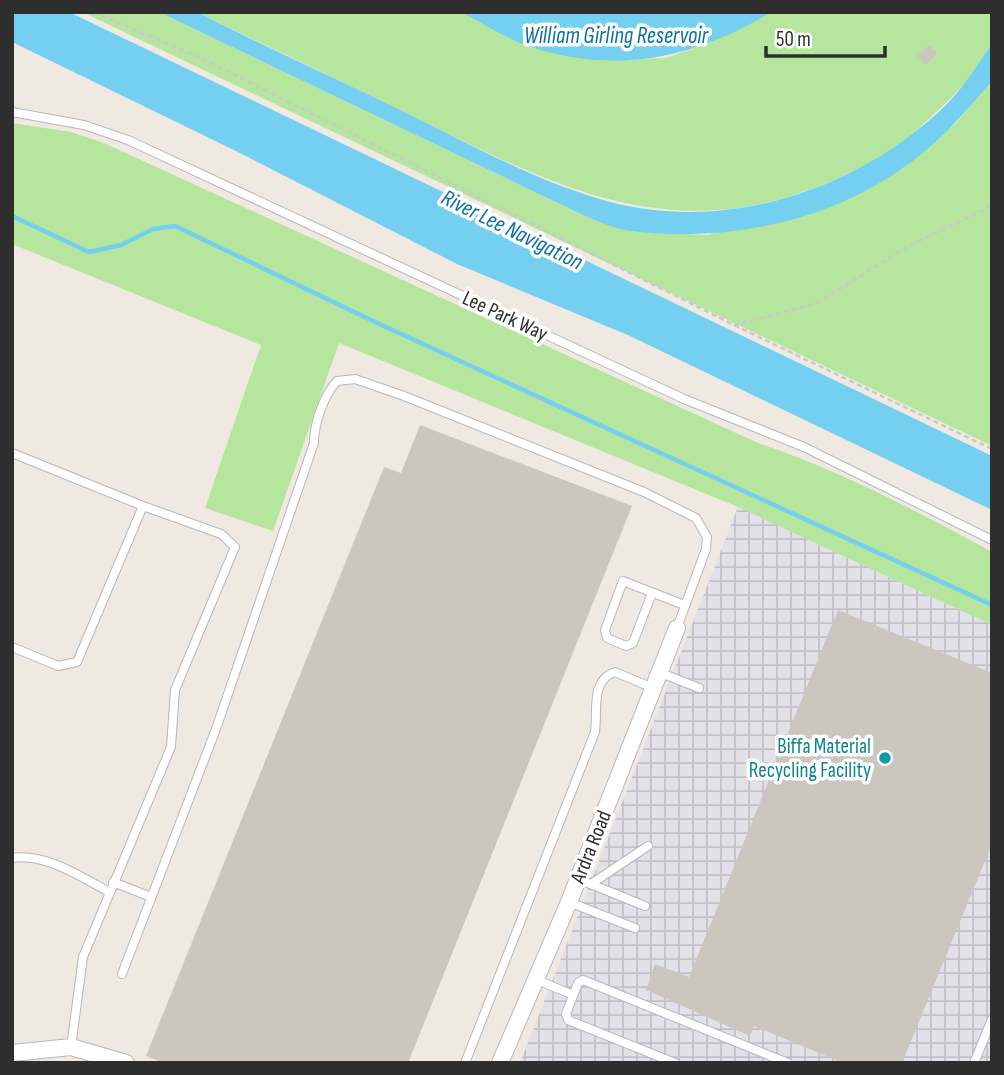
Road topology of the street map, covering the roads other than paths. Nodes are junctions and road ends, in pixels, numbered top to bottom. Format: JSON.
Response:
{"nodes":[{"id":1,"x":12,"y":112,"type":"edge"},
{"id":2,"x":12,"y":453,"type":"edge"},
{"id":3,"x":143,"y":506,"type":"junction"},
{"id":4,"x":992,"y":540,"type":"edge"},
{"id":5,"x":652,"y":593,"type":"junction"},
{"id":6,"x":684,"y":605,"type":"junction"},
{"id":7,"x":677,"y":628,"type":"joint"},
{"id":8,"x":12,"y":647,"type":"edge"},
{"id":9,"x":661,"y":673,"type":"junction"},
{"id":10,"x":699,"y":688,"type":"dead end"},
{"id":11,"x":654,"y":689,"type":"junction"},
{"id":12,"x":648,"y":846,"type":"dead end"},
{"id":13,"x":12,"y":858,"type":"edge"},
{"id":14,"x":113,"y":881,"type":"junction"},
{"id":15,"x":584,"y":881,"type":"junction"},
{"id":16,"x":108,"y":892,"type":"junction"},
{"id":17,"x":151,"y":897,"type":"junction"},
{"id":18,"x":569,"y":902,"type":"junction"},
{"id":19,"x":645,"y":906,"type":"dead end"},
{"id":20,"x":635,"y":928,"type":"dead end"},
{"id":21,"x":122,"y":974,"type":"dead end"},
{"id":22,"x":536,"y":979,"type":"junction"},
{"id":23,"x":573,"y":995,"type":"junction"},
{"id":24,"x":992,"y":1018,"type":"edge"},
{"id":25,"x":71,"y":1047,"type":"junction"},
{"id":26,"x":12,"y":1053,"type":"edge"},
{"id":27,"x":126,"y":1063,"type":"edge"},
{"id":28,"x":465,"y":1063,"type":"edge"},
{"id":29,"x":500,"y":1063,"type":"edge"},
{"id":30,"x":675,"y":1063,"type":"edge"},
{"id":31,"x":788,"y":1063,"type":"edge"},
{"id":32,"x":974,"y":1063,"type":"edge"}],
"edges":[{"from":1,"to":4,"type":"lane","name":"Lee Park Way"},
{"from":2,"to":3,"type":"lane"},
{"from":3,"to":8,"type":"lane"},
{"from":3,"to":14,"type":"lane"},
{"from":5,"to":5,"type":"lane"},
{"from":5,"to":6,"type":"lane"},
{"from":6,"to":7,"type":"lane"},
{"from":6,"to":17,"type":"lane"},
{"from":7,"to":9,"type":"street","name":"Ardra Road"},
{"from":9,"to":10,"type":"lane"},
{"from":9,"to":11,"type":"street","name":"Ardra Road"},
{"from":11,"to":15,"type":"street","name":"Ardra Road"},
{"from":11,"to":28,"type":"lane"},
{"from":12,"to":15,"type":"lane"},
{"from":13,"to":16,"type":"lane"},
{"from":14,"to":16,"type":"lane"},
{"from":14,"to":17,"type":"lane"},
{"from":15,"to":18,"type":"street","name":"Ardra Road"},
{"from":15,"to":19,"type":"lane"},
{"from":16,"to":25,"type":"lane"},
{"from":17,"to":21,"type":"lane"},
{"from":18,"to":20,"type":"lane"},
{"from":18,"to":22,"type":"street","name":"Ardra Road"},
{"from":22,"to":23,"type":"lane"},
{"from":22,"to":29,"type":"street","name":"Ardra Road"},
{"from":23,"to":30,"type":"lane"},
{"from":23,"to":31,"type":"lane"},
{"from":24,"to":32,"type":"lane"},
{"from":25,"to":26,"type":"street"},
{"from":25,"to":27,"type":"street"}]}
